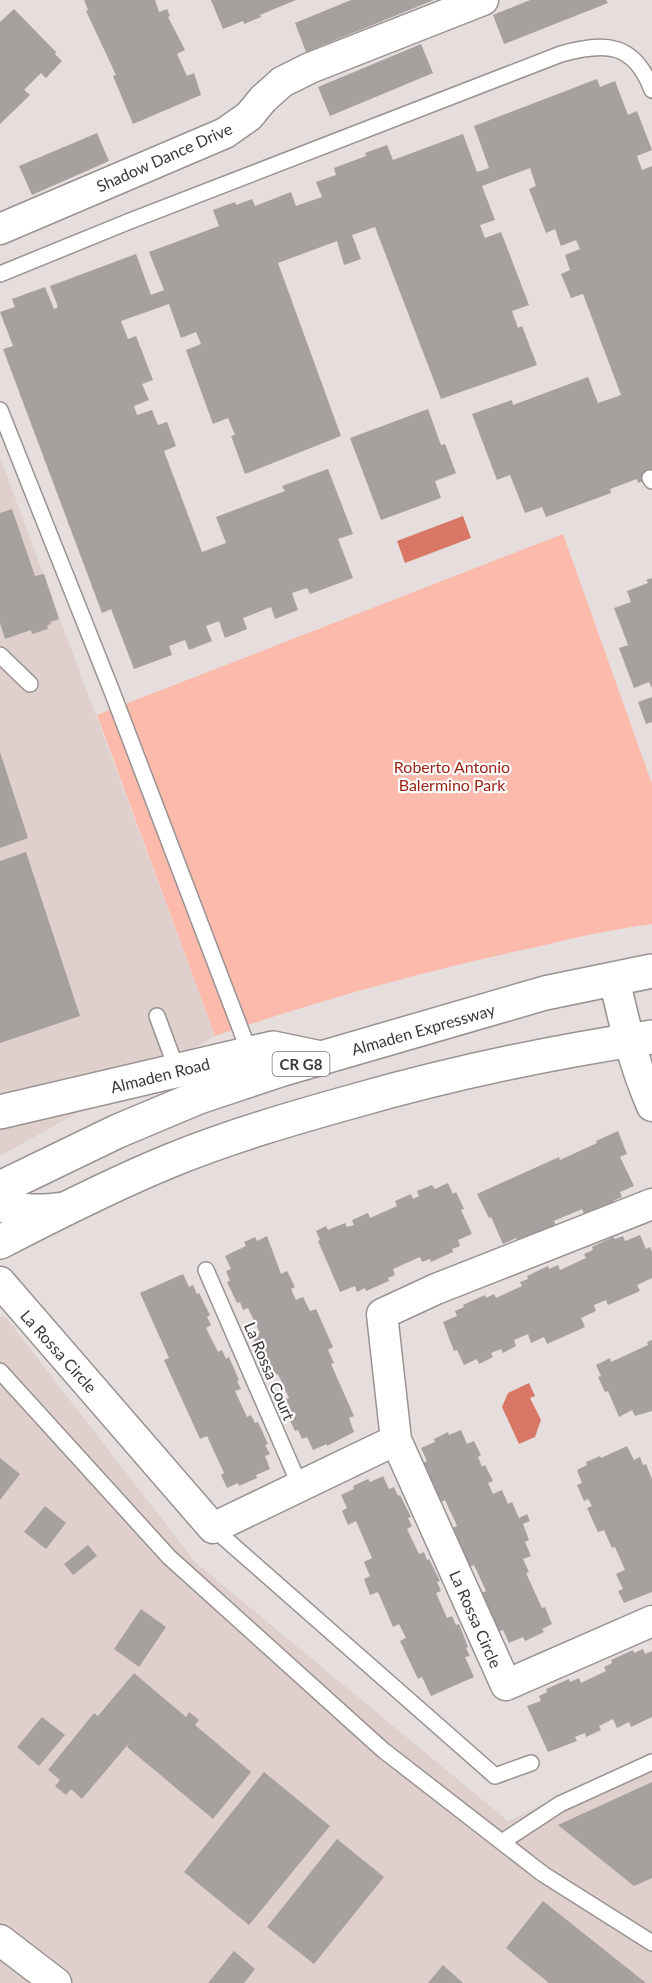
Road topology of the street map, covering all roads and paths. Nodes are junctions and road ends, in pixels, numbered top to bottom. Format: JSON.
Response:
{"nodes":[{"id":1,"x":483,"y":0,"type":"edge"},
{"id":2,"x":652,"y":90,"type":"edge"},
{"id":3,"x":0,"y":230,"type":"edge"},
{"id":4,"x":0,"y":274,"type":"edge"},
{"id":5,"x":0,"y":410,"type":"edge"},
{"id":6,"x":0,"y":655,"type":"edge"},
{"id":7,"x":30,"y":684,"type":"dead end"},
{"id":8,"x":652,"y":971,"type":"edge"},
{"id":9,"x":614,"y":978,"type":"junction"},
{"id":10,"x":157,"y":1016,"type":"dead end"},
{"id":11,"x":640,"y":1039,"type":"edge"},
{"id":12,"x":250,"y":1054,"type":"junction"},
{"id":13,"x":321,"y":1058,"type":"junction"},
{"id":14,"x":177,"y":1070,"type":"junction"},
{"id":15,"x":652,"y":1107,"type":"edge"},
{"id":16,"x":0,"y":1112,"type":"edge"},
{"id":17,"x":0,"y":1188,"type":"edge"},
{"id":18,"x":0,"y":1204,"type":"edge"},
{"id":19,"x":652,"y":1204,"type":"edge"},
{"id":20,"x":64,"y":1209,"type":"junction"},
{"id":21,"x":0,"y":1242,"type":"edge"},
{"id":22,"x":206,"y":1270,"type":"dead end"},
{"id":23,"x":0,"y":1282,"type":"edge"},
{"id":24,"x":0,"y":1371,"type":"edge"},
{"id":25,"x":396,"y":1440,"type":"junction"},
{"id":26,"x":300,"y":1486,"type":"junction"},
{"id":27,"x":213,"y":1528,"type":"junction"},
{"id":28,"x":652,"y":1622,"type":"edge"},
{"id":29,"x":652,"y":1762,"type":"edge"},
{"id":30,"x":531,"y":1763,"type":"dead end"},
{"id":31,"x":502,"y":1842,"type":"junction"},
{"id":32,"x":0,"y":1940,"type":"edge"},
{"id":33,"x":652,"y":1943,"type":"edge"},
{"id":34,"x":56,"y":1983,"type":"edge"}],
"edges":[{"from":1,"to":3,"type":"street","name":"Shadow Dance Drive"},
{"from":2,"to":4,"type":"lane"},
{"from":5,"to":12,"type":"lane"},
{"from":6,"to":7,"type":"lane"},
{"from":8,"to":9,"type":"main road","name":"Almaden Expressway","number":"CR G8"},
{"from":9,"to":11,"type":"street"},
{"from":9,"to":13,"type":"main road","name":"Almaden Expressway","number":"CR G8"},
{"from":10,"to":14,"type":"lane"},
{"from":11,"to":15,"type":"street"},
{"from":11,"to":20,"type":"main road"},
{"from":12,"to":13,"type":"main road","name":"Almaden Road"},
{"from":12,"to":14,"type":"main road","name":"Almaden Road"},
{"from":13,"to":17,"type":"main road","name":"Almaden Expressway","number":"CR G8"},
{"from":14,"to":16,"type":"main road","name":"Almaden Road"},
{"from":18,"to":20,"type":"main road"},
{"from":19,"to":25,"type":"street","name":"La Rossa Circle"},
{"from":20,"to":21,"type":"main road"},
{"from":22,"to":26,"type":"lane","name":"La Rossa Court"},
{"from":23,"to":27,"type":"street","name":"La Rossa Circle"},
{"from":24,"to":31,"type":"lane"},
{"from":25,"to":26,"type":"street"},
{"from":25,"to":28,"type":"street","name":"La Rossa Circle"},
{"from":26,"to":27,"type":"street"},
{"from":27,"to":30,"type":"lane","name":"La Rossa Circle"},
{"from":29,"to":31,"type":"lane"},
{"from":31,"to":33,"type":"lane"},
{"from":32,"to":34,"type":"street"}]}
